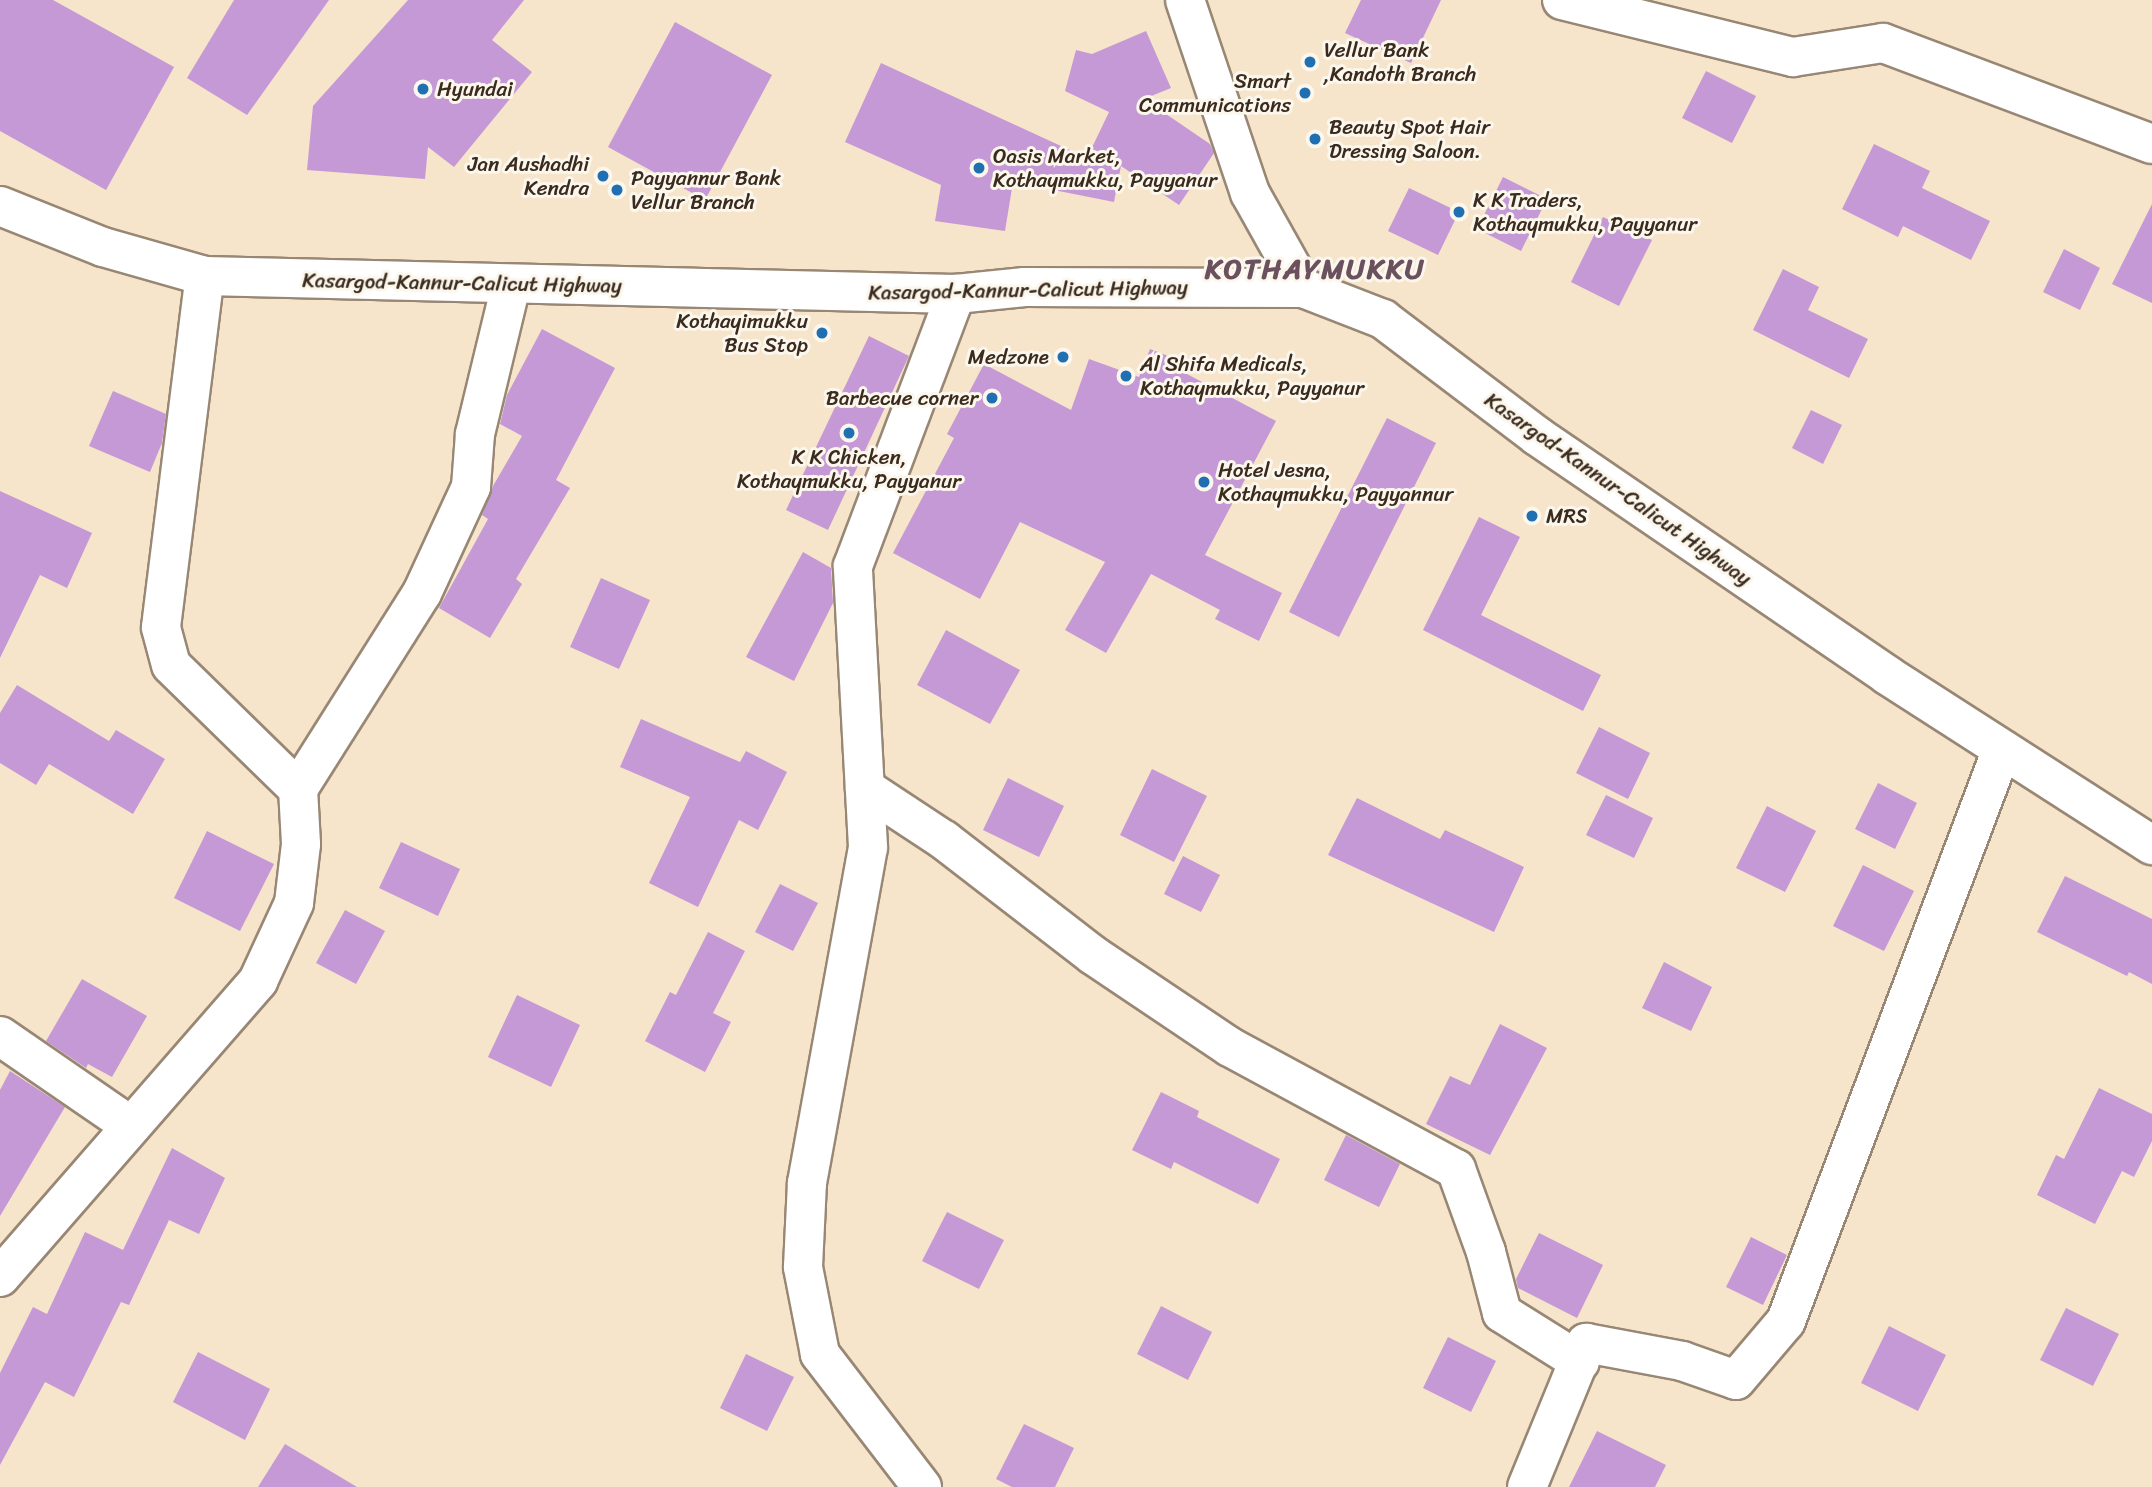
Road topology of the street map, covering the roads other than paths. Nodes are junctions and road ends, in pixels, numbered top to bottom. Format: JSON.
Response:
{"nodes":[{"id":1,"x":1185,"y":0,"type":"edge"},
{"id":2,"x":1562,"y":0,"type":"edge"},
{"id":3,"x":2152,"y":144,"type":"edge"},
{"id":4,"x":0,"y":206,"type":"edge"},
{"id":5,"x":205,"y":276,"type":"junction"},
{"id":6,"x":511,"y":285,"type":"junction"},
{"id":7,"x":1303,"y":288,"type":"junction"},
{"id":8,"x":956,"y":295,"type":"junction"},
{"id":9,"x":2002,"y":749,"type":"junction"},
{"id":10,"x":865,"y":788,"type":"junction"},
{"id":11,"x":298,"y":789,"type":"junction"},
{"id":12,"x":2152,"y":845,"type":"edge"},
{"id":13,"x":0,"y":1036,"type":"edge"},
{"id":14,"x":131,"y":1126,"type":"junction"},
{"id":15,"x":0,"y":1277,"type":"edge"},
{"id":16,"x":1580,"y":1362,"type":"junction"},
{"id":17,"x":922,"y":1487,"type":"edge"},
{"id":18,"x":1527,"y":1487,"type":"edge"}],
"edges":[{"from":1,"to":7,"type":"main road"},
{"from":2,"to":3,"type":"main road"},
{"from":4,"to":5,"type":"main road","name":"Kasargod-Kannur-Calicut Highway"},
{"from":5,"to":6,"type":"main road","name":"Kasargod-Kannur-Calicut Highway"},
{"from":5,"to":11,"type":"main road"},
{"from":6,"to":8,"type":"main road","name":"Kasargod-Kannur-Calicut Highway"},
{"from":6,"to":11,"type":"main road"},
{"from":7,"to":8,"type":"main road","name":"Kasargod-Kannur-Calicut Highway"},
{"from":7,"to":9,"type":"main road","name":"Kasargod-Kannur-Calicut Highway"},
{"from":8,"to":10,"type":"main road"},
{"from":9,"to":12,"type":"main road","name":"Kasargod-Kannur-Calicut Highway"},
{"from":9,"to":16,"type":"main road"},
{"from":10,"to":16,"type":"main road"},
{"from":10,"to":17,"type":"main road"},
{"from":11,"to":14,"type":"main road"},
{"from":13,"to":14,"type":"main road"},
{"from":14,"to":15,"type":"main road"},
{"from":16,"to":18,"type":"main road"}]}
